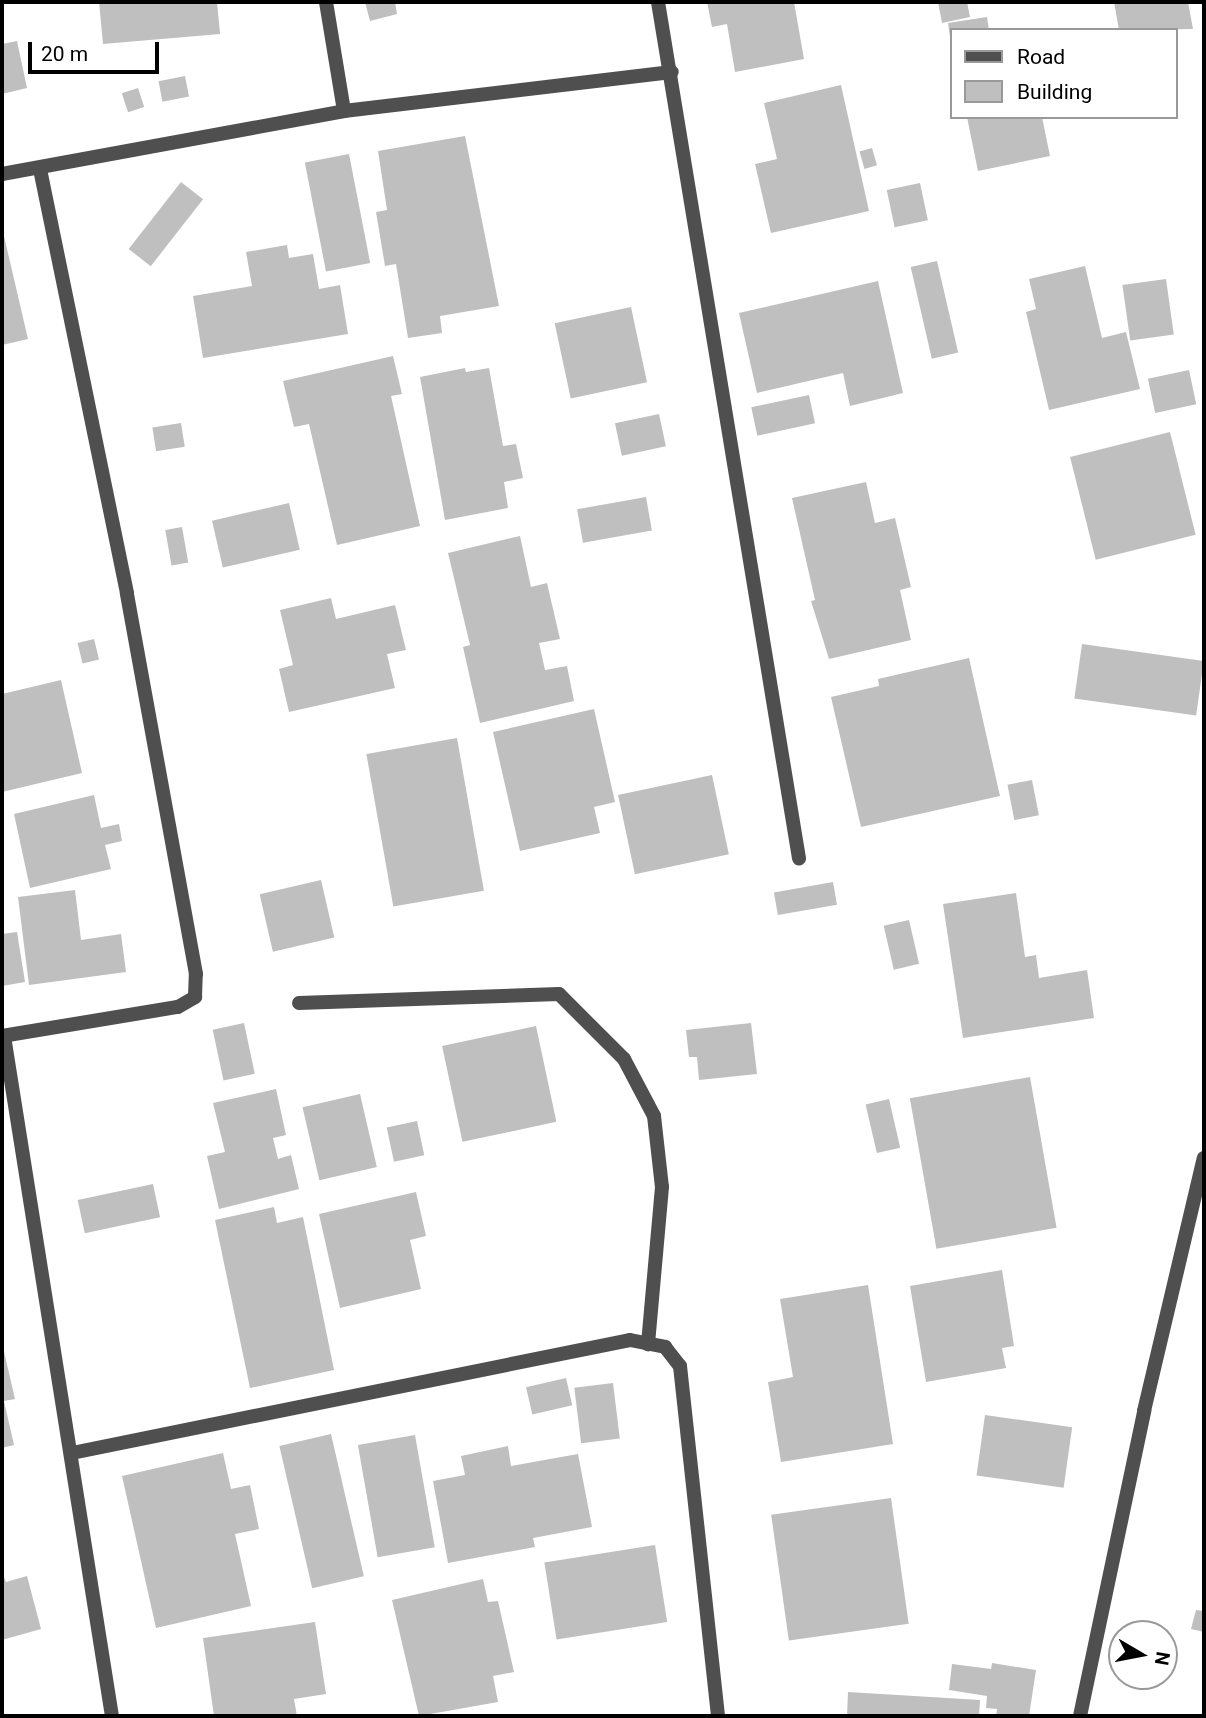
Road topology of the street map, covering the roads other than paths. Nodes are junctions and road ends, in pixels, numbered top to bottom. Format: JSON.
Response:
{"nodes":[{"id":1,"x":326,"y":2,"type":"edge"},
{"id":2,"x":659,"y":2,"type":"edge"},
{"id":3,"x":672,"y":72,"type":"junction"},
{"id":4,"x":344,"y":111,"type":"junction"},
{"id":5,"x":40,"y":169,"type":"junction"},
{"id":6,"x":2,"y":174,"type":"edge"},
{"id":7,"x":799,"y":858,"type":"dead end"},
{"id":8,"x":299,"y":1003,"type":"dead end"},
{"id":9,"x":3,"y":1036,"type":"edge"},
{"id":10,"x":1204,"y":1158,"type":"edge"},
{"id":11,"x":648,"y":1344,"type":"junction"},
{"id":12,"x":72,"y":1453,"type":"junction"},
{"id":13,"x":112,"y":1716,"type":"edge"},
{"id":14,"x":718,"y":1716,"type":"edge"},
{"id":15,"x":1080,"y":1716,"type":"edge"}],
"edges":[{"from":1,"to":4,"type":"street"},
{"from":2,"to":3,"type":"street"},
{"from":3,"to":4,"type":"street"},
{"from":3,"to":7,"type":"street"},
{"from":4,"to":5,"type":"street"},
{"from":5,"to":6,"type":"street"},
{"from":5,"to":9,"type":"street"},
{"from":8,"to":11,"type":"street"},
{"from":9,"to":12,"type":"street"},
{"from":10,"to":15,"type":"street"},
{"from":11,"to":12,"type":"street"},
{"from":11,"to":14,"type":"street"},
{"from":12,"to":13,"type":"street"}]}
